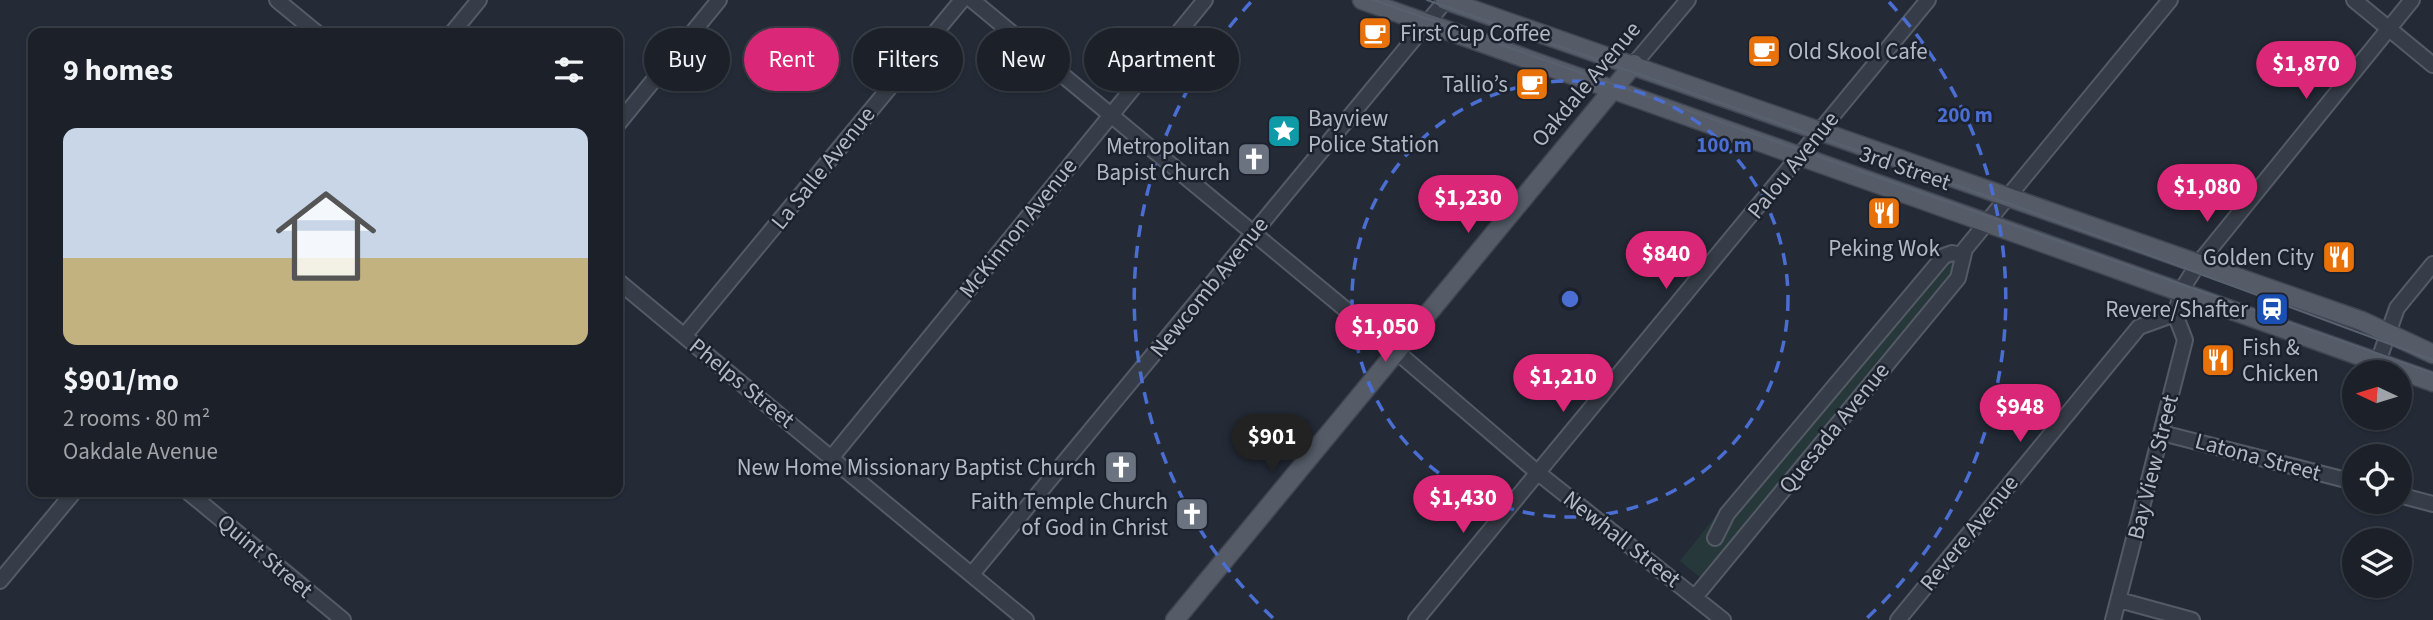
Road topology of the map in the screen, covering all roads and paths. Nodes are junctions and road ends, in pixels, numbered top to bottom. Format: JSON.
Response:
{"nodes":[{"id":1,"x":277,"y":0,"type":"edge"},
{"id":2,"x":479,"y":0,"type":"edge"},
{"id":3,"x":719,"y":0,"type":"edge"},
{"id":4,"x":962,"y":0,"type":"edge"},
{"id":5,"x":972,"y":0,"type":"edge"},
{"id":6,"x":1205,"y":0,"type":"edge"},
{"id":7,"x":1362,"y":0,"type":"edge"},
{"id":8,"x":1446,"y":0,"type":"edge"},
{"id":9,"x":1688,"y":0,"type":"edge"},
{"id":10,"x":1928,"y":0,"type":"edge"},
{"id":11,"x":2170,"y":0,"type":"edge"},
{"id":12,"x":2354,"y":0,"type":"edge"},
{"id":13,"x":2412,"y":0,"type":"edge"},
{"id":14,"x":1427,"y":23,"type":"junction"},
{"id":15,"x":311,"y":28,"type":"edge"},
{"id":16,"x":456,"y":28,"type":"edge"},
{"id":17,"x":2388,"y":29,"type":"junction"},
{"id":18,"x":1634,"y":64,"type":"junction"},
{"id":19,"x":2433,"y":65,"type":"edge"},
{"id":20,"x":1613,"y":89,"type":"junction"},
{"id":21,"x":1112,"y":114,"type":"junction"},
{"id":22,"x":623,"y":118,"type":"edge"},
{"id":23,"x":1821,"y":131,"type":"junction"},
{"id":24,"x":1800,"y":156,"type":"junction"},
{"id":25,"x":2008,"y":197,"type":"junction"},
{"id":26,"x":1988,"y":222,"type":"junction"},
{"id":27,"x":1254,"y":232,"type":"junction"},
{"id":28,"x":1963,"y":255,"type":"junction"},
{"id":29,"x":2198,"y":264,"type":"junction"},
{"id":30,"x":2433,"y":264,"type":"edge"},
{"id":31,"x":623,"y":285,"type":"edge"},
{"id":32,"x":2182,"y":292,"type":"junction"},
{"id":33,"x":2175,"y":314,"type":"junction"},
{"id":34,"x":2387,"y":333,"type":"junction"},
{"id":35,"x":684,"y":336,"type":"junction"},
{"id":36,"x":1397,"y":352,"type":"junction"},
{"id":37,"x":2433,"y":354,"type":"edge"},
{"id":38,"x":2372,"y":360,"type":"edge"},
{"id":39,"x":2379,"y":360,"type":"edge"},
{"id":40,"x":2412,"y":374,"type":"edge"},
{"id":41,"x":2433,"y":382,"type":"edge"},
{"id":42,"x":2162,"y":433,"type":"junction"},
{"id":43,"x":832,"y":457,"type":"junction"},
{"id":44,"x":1537,"y":472,"type":"junction"},
{"id":45,"x":2342,"y":479,"type":"edge"},
{"id":46,"x":70,"y":497,"type":"edge"},
{"id":47,"x":194,"y":497,"type":"edge"},
{"id":48,"x":2412,"y":498,"type":"edge"},
{"id":49,"x":2433,"y":504,"type":"edge"},
{"id":50,"x":1715,"y":538,"type":"dead end"},
{"id":51,"x":972,"y":574,"type":"junction"},
{"id":52,"x":0,"y":581,"type":"edge"},
{"id":53,"x":1695,"y":597,"type":"junction"},
{"id":54,"x":2119,"y":600,"type":"junction"},
{"id":55,"x":343,"y":620,"type":"edge"},
{"id":56,"x":1026,"y":620,"type":"edge"},
{"id":57,"x":1175,"y":620,"type":"edge"},
{"id":58,"x":1416,"y":620,"type":"edge"},
{"id":59,"x":1723,"y":620,"type":"edge"},
{"id":60,"x":1898,"y":620,"type":"edge"},
{"id":61,"x":2113,"y":620,"type":"edge"},
{"id":62,"x":2192,"y":620,"type":"edge"}],
"edges":[{"from":1,"to":15,"type":"street"},
{"from":2,"to":16,"type":"street"},
{"from":3,"to":22,"type":"street"},
{"from":4,"to":35,"type":"street","name":"La Salle Avenue"},
{"from":5,"to":21,"type":"street","name":"Newhall Street"},
{"from":6,"to":21,"type":"street","name":"McKinnon Avenue"},
{"from":7,"to":14,"type":"main road","name":"3rd Street"},
{"from":8,"to":14,"type":"street","name":"Newcomb Avenue"},
{"from":8,"to":18,"type":"main road","name":"3rd Street"},
{"from":9,"to":18,"type":"street","name":"Oakdale Avenue"},
{"from":10,"to":23,"type":"street","name":"Palou Avenue"},
{"from":11,"to":25,"type":"street","name":"Quesada Avenue"},
{"from":12,"to":17,"type":"street"},
{"from":13,"to":17,"type":"street"},
{"from":14,"to":20,"type":"main road","name":"3rd Street"},
{"from":14,"to":27,"type":"street","name":"Newcomb Avenue"},
{"from":17,"to":19,"type":"street"},
{"from":17,"to":29,"type":"street"},
{"from":18,"to":20,"type":"main road","name":"Oakdale Avenue"},
{"from":18,"to":23,"type":"main road","name":"3rd Street"},
{"from":20,"to":24,"type":"main road","name":"3rd Street"},
{"from":20,"to":36,"type":"main road","name":"Oakdale Avenue"},
{"from":21,"to":27,"type":"street","name":"Newhall Street"},
{"from":21,"to":43,"type":"street","name":"McKinnon Avenue"},
{"from":23,"to":24,"type":"street","name":"Palou Avenue"},
{"from":23,"to":25,"type":"main road","name":"3rd Street"},
{"from":24,"to":26,"type":"main road","name":"3rd Street"},
{"from":24,"to":44,"type":"street","name":"Palou Avenue"},
{"from":25,"to":26,"type":"street","name":"Quesada Avenue"},
{"from":25,"to":29,"type":"main road","name":"3rd Street"},
{"from":26,"to":28,"type":"street","name":"Quesada Avenue"},
{"from":26,"to":32,"type":"main road","name":"3rd Street"},
{"from":27,"to":36,"type":"street","name":"Newhall Street"},
{"from":27,"to":51,"type":"street","name":"Newcomb Avenue"},
{"from":28,"to":50,"type":"street","name":"Quesada Avenue"},
{"from":28,"to":53,"type":"street","name":"Quesada Avenue"},
{"from":29,"to":32,"type":"street"},
{"from":29,"to":34,"type":"main road","name":"3rd Street"},
{"from":30,"to":34,"type":"street"},
{"from":31,"to":35,"type":"street","name":"Phelps Street"},
{"from":32,"to":33,"type":"street"},
{"from":32,"to":38,"type":"main road","name":"3rd Street"},
{"from":33,"to":42,"type":"street","name":"Bay View Street"},
{"from":33,"to":60,"type":"street","name":"Revere Avenue"},
{"from":34,"to":37,"type":"main road","name":"3rd Street"},
{"from":34,"to":39,"type":"street"},
{"from":35,"to":43,"type":"street","name":"Phelps Street"},
{"from":36,"to":44,"type":"street","name":"Newhall Street"},
{"from":36,"to":57,"type":"main road","name":"Oakdale Avenue"},
{"from":40,"to":41,"type":"main road","name":"3rd Street"},
{"from":42,"to":45,"type":"street","name":"Latona Street"},
{"from":42,"to":54,"type":"street","name":"Bay View Street"},
{"from":43,"to":51,"type":"street","name":"Phelps Street"},
{"from":44,"to":53,"type":"street","name":"Newhall Street"},
{"from":44,"to":58,"type":"street","name":"Palou Avenue"},
{"from":46,"to":52,"type":"street"},
{"from":47,"to":55,"type":"street","name":"Quint Street"},
{"from":48,"to":49,"type":"street"},
{"from":51,"to":56,"type":"street","name":"Phelps Street"},
{"from":53,"to":59,"type":"street","name":"Newhall Street"},
{"from":54,"to":61,"type":"street","name":"Bay View Street"},
{"from":54,"to":62,"type":"street"}]}
